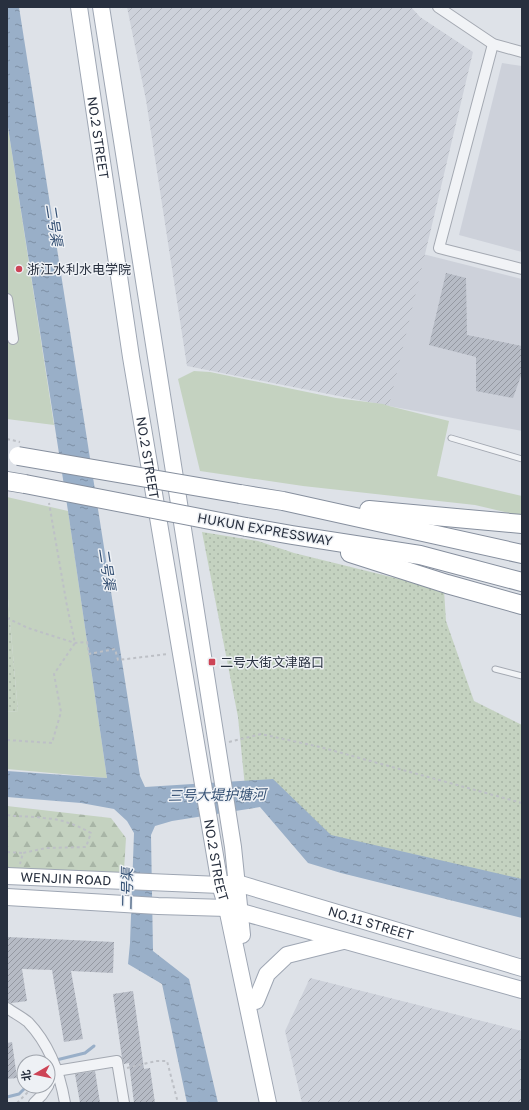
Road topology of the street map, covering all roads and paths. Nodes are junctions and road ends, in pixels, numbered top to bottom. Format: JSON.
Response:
{"nodes":[{"id":1,"x":79,"y":7,"type":"edge"},
{"id":2,"x":101,"y":7,"type":"edge"},
{"id":3,"x":438,"y":7,"type":"edge"},
{"id":4,"x":493,"y":44,"type":"junction"},
{"id":5,"x":522,"y":52,"type":"edge"},
{"id":6,"x":522,"y":269,"type":"edge"},
{"id":7,"x":7,"y":299,"type":"edge"},
{"id":8,"x":13,"y":339,"type":"dead end"},
{"id":9,"x":451,"y":438,"type":"dead end"},
{"id":10,"x":7,"y":439,"type":"edge"},
{"id":11,"x":16,"y":451,"type":"edge"},
{"id":12,"x":522,"y":459,"type":"edge"},
{"id":13,"x":7,"y":481,"type":"edge"},
{"id":14,"x":49,"y":498,"type":"dead end"},
{"id":15,"x":283,"y":501,"type":"junction"},
{"id":16,"x":522,"y":524,"type":"edge"},
{"id":17,"x":292,"y":535,"type":"junction"},
{"id":18,"x":522,"y":554,"type":"edge"},
{"id":19,"x":522,"y":582,"type":"edge"},
{"id":20,"x":522,"y":605,"type":"edge"},
{"id":21,"x":7,"y":618,"type":"edge"},
{"id":22,"x":75,"y":643,"type":"junction"},
{"id":23,"x":181,"y":653,"type":"junction"},
{"id":24,"x":494,"y":669,"type":"dead end"},
{"id":25,"x":522,"y":676,"type":"edge"},
{"id":26,"x":7,"y":740,"type":"edge"},
{"id":27,"x":216,"y":746,"type":"junction"},
{"id":28,"x":522,"y":803,"type":"edge"},
{"id":29,"x":7,"y":815,"type":"edge"},
{"id":30,"x":7,"y":852,"type":"edge"},
{"id":31,"x":22,"y":853,"type":"junction"},
{"id":32,"x":13,"y":872,"type":"edge"},
{"id":33,"x":237,"y":883,"type":"junction"},
{"id":34,"x":220,"y":885,"type":"junction"},
{"id":35,"x":7,"y":897,"type":"edge"},
{"id":36,"x":233,"y":909,"type":"junction"},
{"id":37,"x":344,"y":940,"type":"junction"},
{"id":38,"x":522,"y":968,"type":"edge"},
{"id":39,"x":522,"y":990,"type":"edge"},
{"id":40,"x":256,"y":1001,"type":"junction"},
{"id":41,"x":7,"y":1008,"type":"edge"},
{"id":42,"x":50,"y":1054,"type":"edge"},
{"id":43,"x":56,"y":1069,"type":"joint"},
{"id":44,"x":118,"y":1070,"type":"junction"},
{"id":45,"x":26,"y":1094,"type":"edge"},
{"id":46,"x":43,"y":1094,"type":"edge"},
{"id":47,"x":17,"y":1103,"type":"edge"},
{"id":48,"x":34,"y":1103,"type":"edge"},
{"id":49,"x":65,"y":1103,"type":"edge"},
{"id":50,"x":124,"y":1103,"type":"edge"},
{"id":51,"x":178,"y":1103,"type":"edge"},
{"id":52,"x":268,"y":1103,"type":"edge"},
{"id":53,"x":280,"y":1103,"type":"edge"}],
"edges":[{"from":1,"to":23,"type":"main road","name":"NO.2 STREET"},
{"from":2,"to":27,"type":"main road","name":"NO.2 STREET"},
{"from":3,"to":4,"type":"street"},
{"from":4,"to":5,"type":"street"},
{"from":4,"to":6,"type":"street"},
{"from":7,"to":8,"type":"street"},
{"from":9,"to":12,"type":"lane"},
{"from":10,"to":11,"type":"path"},
{"from":11,"to":15,"type":"highway","bridge":true},
{"from":13,"to":17,"type":"highway","name":"HUKUN EXPRESSWAY","bridge":true},
{"from":14,"to":22,"type":"path"},
{"from":15,"to":16,"type":"highway"},
{"from":15,"to":18,"type":"highway"},
{"from":17,"to":19,"type":"highway","name":"HUKUN EXPRESSWAY"},
{"from":17,"to":20,"type":"highway"},
{"from":21,"to":22,"type":"path"},
{"from":22,"to":23,"type":"path"},
{"from":22,"to":26,"type":"path"},
{"from":23,"to":34,"type":"main road","name":"NO.2 STREET"},
{"from":24,"to":25,"type":"lane"},
{"from":27,"to":28,"type":"path"},
{"from":27,"to":33,"type":"main road","name":"NO.2 STREET"},
{"from":29,"to":31,"type":"path"},
{"from":30,"to":31,"type":"path"},
{"from":31,"to":32,"type":"path"},
{"from":32,"to":34,"type":"main road","name":"WENJIN ROAD"},
{"from":33,"to":34,"type":"main road","name":"NO.11 STREET"},
{"from":33,"to":36,"type":"main road","name":"NO.2 STREET"},
{"from":33,"to":38,"type":"main road","name":"NO.11 STREET"},
{"from":34,"to":36,"type":"main road","name":"NO.2 STREET"},
{"from":35,"to":36,"type":"main road","name":"WENJIN ROAD"},
{"from":36,"to":37,"type":"main road","name":"NO.11 STREET"},
{"from":36,"to":40,"type":"main road"},
{"from":36,"to":52,"type":"main road"},
{"from":37,"to":39,"type":"main road","name":"NO.11 STREET"},
{"from":37,"to":40,"type":"main road"},
{"from":40,"to":53,"type":"main road"},
{"from":41,"to":42,"type":"street"},
{"from":43,"to":44,"type":"street"},
{"from":43,"to":49,"type":"street"},
{"from":44,"to":50,"type":"street"},
{"from":44,"to":51,"type":"path"},
{"from":45,"to":47,"type":"path"},
{"from":46,"to":48,"type":"street"}]}
